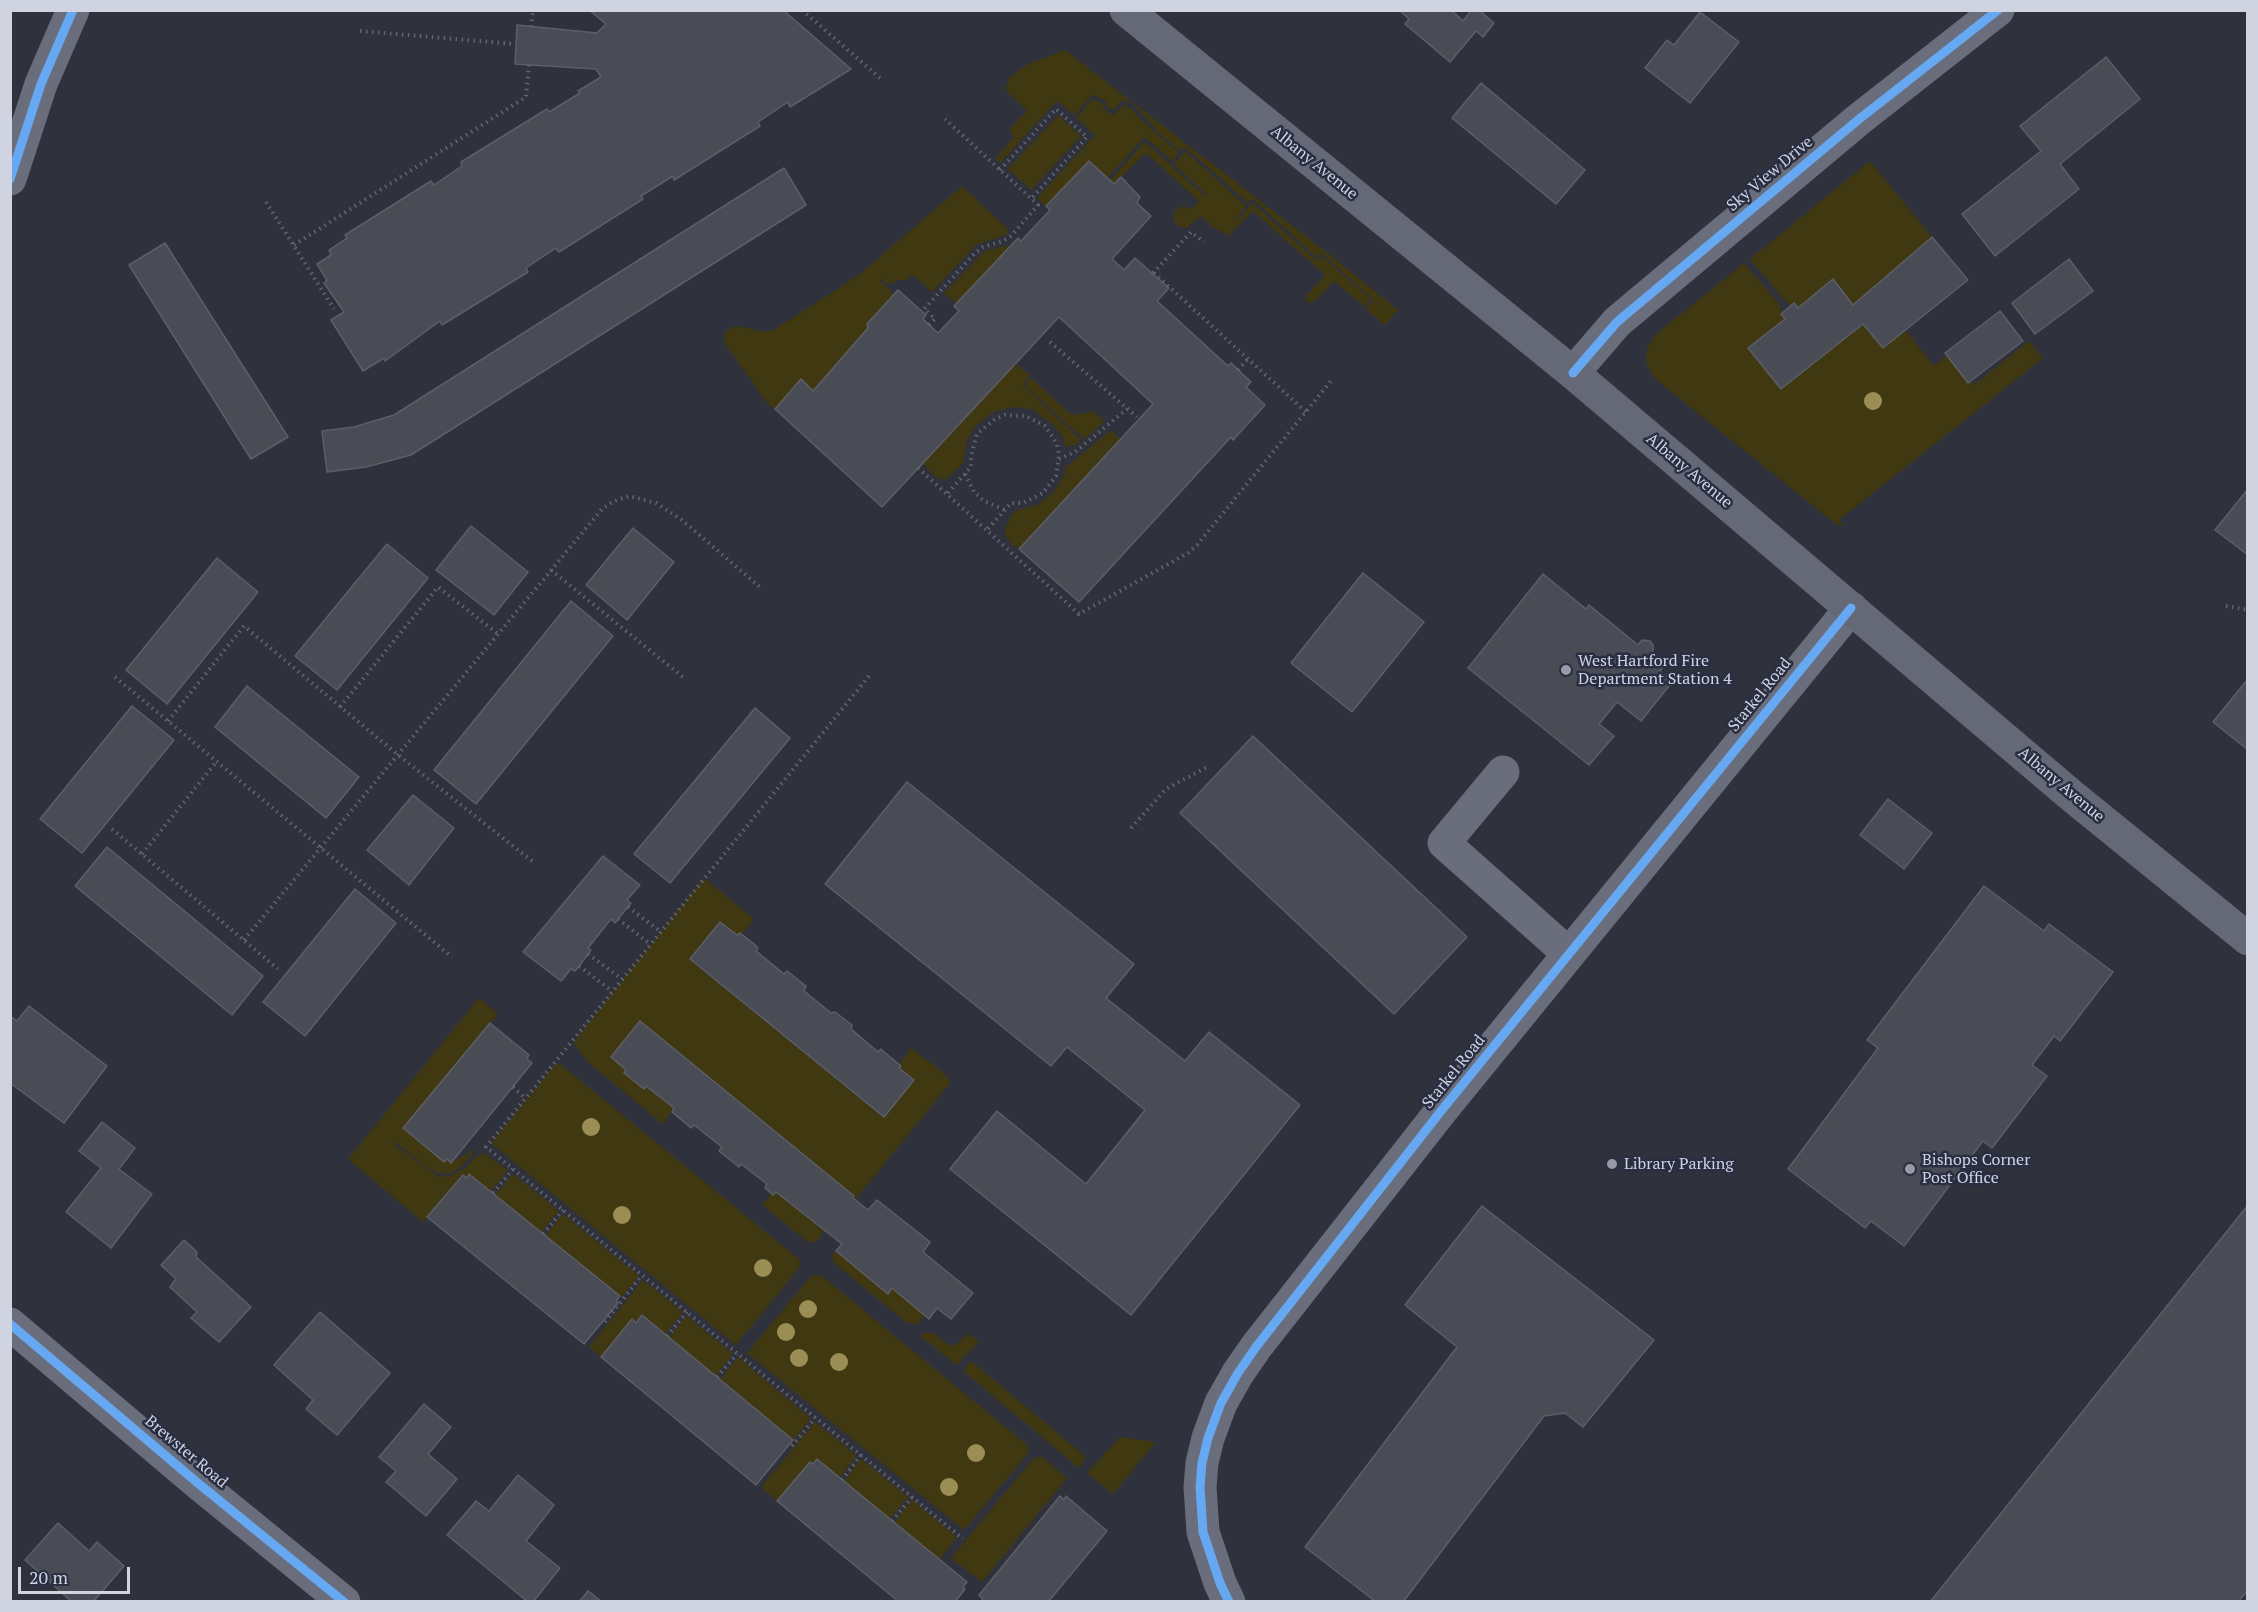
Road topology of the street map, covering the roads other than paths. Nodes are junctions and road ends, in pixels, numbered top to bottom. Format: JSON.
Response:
{"nodes":[{"id":1,"x":73,"y":10,"type":"edge"},
{"id":2,"x":1126,"y":10,"type":"edge"},
{"id":3,"x":1998,"y":10,"type":"edge"},
{"id":4,"x":10,"y":179,"type":"edge"},
{"id":5,"x":1573,"y":373,"type":"junction"},
{"id":6,"x":1851,"y":608,"type":"junction"},
{"id":7,"x":1503,"y":772,"type":"dead end"},
{"id":8,"x":2247,"y":939,"type":"edge"},
{"id":9,"x":1569,"y":954,"type":"junction"},
{"id":10,"x":10,"y":1324,"type":"edge"},
{"id":11,"x":344,"y":1602,"type":"edge"},
{"id":12,"x":1229,"y":1602,"type":"edge"}],
"edges":[{"from":1,"to":4,"type":"street"},
{"from":2,"to":5,"type":"highway","name":"Albany Avenue"},
{"from":3,"to":5,"type":"street","name":"Sky View Drive"},
{"from":5,"to":6,"type":"highway","name":"Albany Avenue"},
{"from":6,"to":8,"type":"highway","name":"Albany Avenue"},
{"from":6,"to":9,"type":"street","name":"Starkel Road"},
{"from":7,"to":9,"type":"street"},
{"from":9,"to":12,"type":"street","name":"Starkel Road"},
{"from":10,"to":11,"type":"street","name":"Brewster Road"}]}
